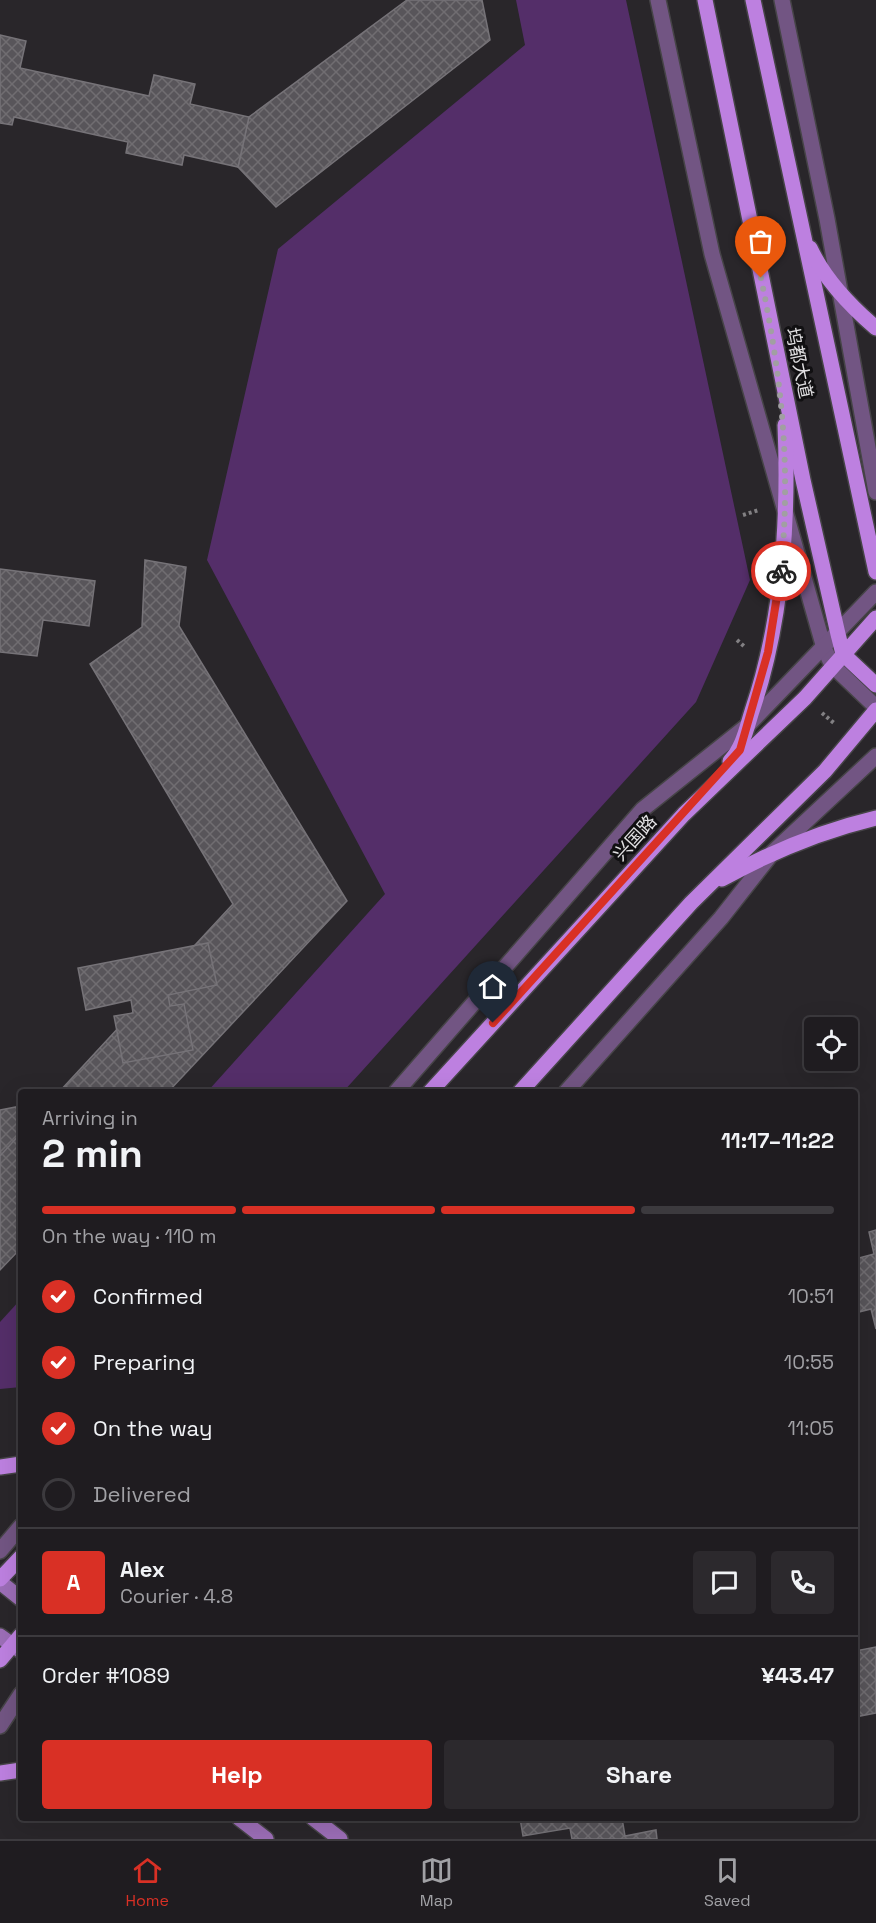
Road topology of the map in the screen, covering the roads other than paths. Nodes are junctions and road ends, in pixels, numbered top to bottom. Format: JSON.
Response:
{"nodes":[{"id":1,"x":658,"y":0,"type":"edge"},
{"id":2,"x":705,"y":0,"type":"edge"},
{"id":3,"x":753,"y":0,"type":"edge"},
{"id":4,"x":782,"y":0,"type":"edge"},
{"id":5,"x":801,"y":228,"type":"junction"},
{"id":6,"x":840,"y":294,"type":"junction"},
{"id":7,"x":766,"y":301,"type":"junction"},
{"id":8,"x":876,"y":328,"type":"edge"},
{"id":9,"x":876,"y":492,"type":"edge"},
{"id":10,"x":786,"y":512,"type":"junction"},
{"id":11,"x":876,"y":572,"type":"edge"},
{"id":12,"x":876,"y":592,"type":"edge"},
{"id":13,"x":876,"y":618,"type":"edge"},
{"id":14,"x":838,"y":634,"type":"junction"},
{"id":15,"x":824,"y":648,"type":"junction"},
{"id":16,"x":843,"y":654,"type":"junction"},
{"id":17,"x":832,"y":665,"type":"junction"},
{"id":18,"x":876,"y":685,"type":"edge"},
{"id":19,"x":876,"y":709,"type":"edge"},
{"id":20,"x":748,"y":725,"type":"junction"},
{"id":21,"x":876,"y":756,"type":"edge"},
{"id":22,"x":684,"y":814,"type":"junction"},
{"id":23,"x":876,"y":818,"type":"edge"},
{"id":24,"x":773,"y":852,"type":"junction"},
{"id":25,"x":691,"y":903,"type":"junction"},
{"id":26,"x":399,"y":1089,"type":"edge"},
{"id":27,"x":433,"y":1089,"type":"edge"},
{"id":28,"x":522,"y":1089,"type":"edge"},
{"id":29,"x":569,"y":1089,"type":"edge"},
{"id":30,"x":18,"y":1464,"type":"edge"},
{"id":31,"x":0,"y":1467,"type":"edge"},
{"id":32,"x":18,"y":1530,"type":"edge"},
{"id":33,"x":0,"y":1551,"type":"edge"},
{"id":34,"x":18,"y":1560,"type":"edge"},
{"id":35,"x":0,"y":1580,"type":"edge"},
{"id":36,"x":18,"y":1596,"type":"edge"},
{"id":37,"x":14,"y":1642,"type":"edge"},
{"id":38,"x":0,"y":1660,"type":"edge"},
{"id":39,"x":18,"y":1699,"type":"edge"},
{"id":40,"x":0,"y":1726,"type":"edge"},
{"id":41,"x":18,"y":1770,"type":"edge"},
{"id":42,"x":0,"y":1773,"type":"edge"},
{"id":43,"x":243,"y":1821,"type":"edge"},
{"id":44,"x":317,"y":1821,"type":"edge"},
{"id":45,"x":266,"y":1839,"type":"edge"},
{"id":46,"x":340,"y":1839,"type":"edge"}],
"edges":[{"from":1,"to":10,"type":"street"},
{"from":2,"to":7,"type":"main road","name":"坞都大道"},
{"from":3,"to":5,"type":"main road","name":"坞都大道"},
{"from":4,"to":6,"type":"street"},
{"from":5,"to":6,"type":"main road"},
{"from":5,"to":11,"type":"main road","name":"坞都大道"},
{"from":6,"to":8,"type":"main road"},
{"from":6,"to":9,"type":"street"},
{"from":7,"to":10,"type":"main road"},
{"from":7,"to":14,"type":"main road","name":"坞都大道"},
{"from":10,"to":15,"type":"street"},
{"from":10,"to":20,"type":"main road"},
{"from":12,"to":14,"type":"street"},
{"from":13,"to":16,"type":"main road","name":"兴国路"},
{"from":14,"to":15,"type":"street"},
{"from":14,"to":16,"type":"main road","name":"坞都大道"},
{"from":15,"to":17,"type":"street"},
{"from":15,"to":20,"type":"street"},
{"from":16,"to":17,"type":"main road","name":"兴国路"},
{"from":16,"to":18,"type":"main road"},
{"from":17,"to":19,"type":"street"},
{"from":17,"to":22,"type":"main road","name":"兴国路"},
{"from":19,"to":25,"type":"main road"},
{"from":20,"to":22,"type":"main road"},
{"from":20,"to":26,"type":"street"},
{"from":21,"to":24,"type":"street"},
{"from":22,"to":27,"type":"main road","name":"兴国路"},
{"from":23,"to":24,"type":"main road"},
{"from":24,"to":25,"type":"main road"},
{"from":24,"to":29,"type":"street"},
{"from":25,"to":28,"type":"main road"},
{"from":30,"to":31,"type":"main road"},
{"from":32,"to":33,"type":"street"},
{"from":34,"to":35,"type":"main road"},
{"from":35,"to":36,"type":"main road"},
{"from":37,"to":38,"type":"main road"},
{"from":39,"to":40,"type":"street"},
{"from":41,"to":42,"type":"main road"},
{"from":43,"to":45,"type":"main road"},
{"from":44,"to":46,"type":"main road"}]}
